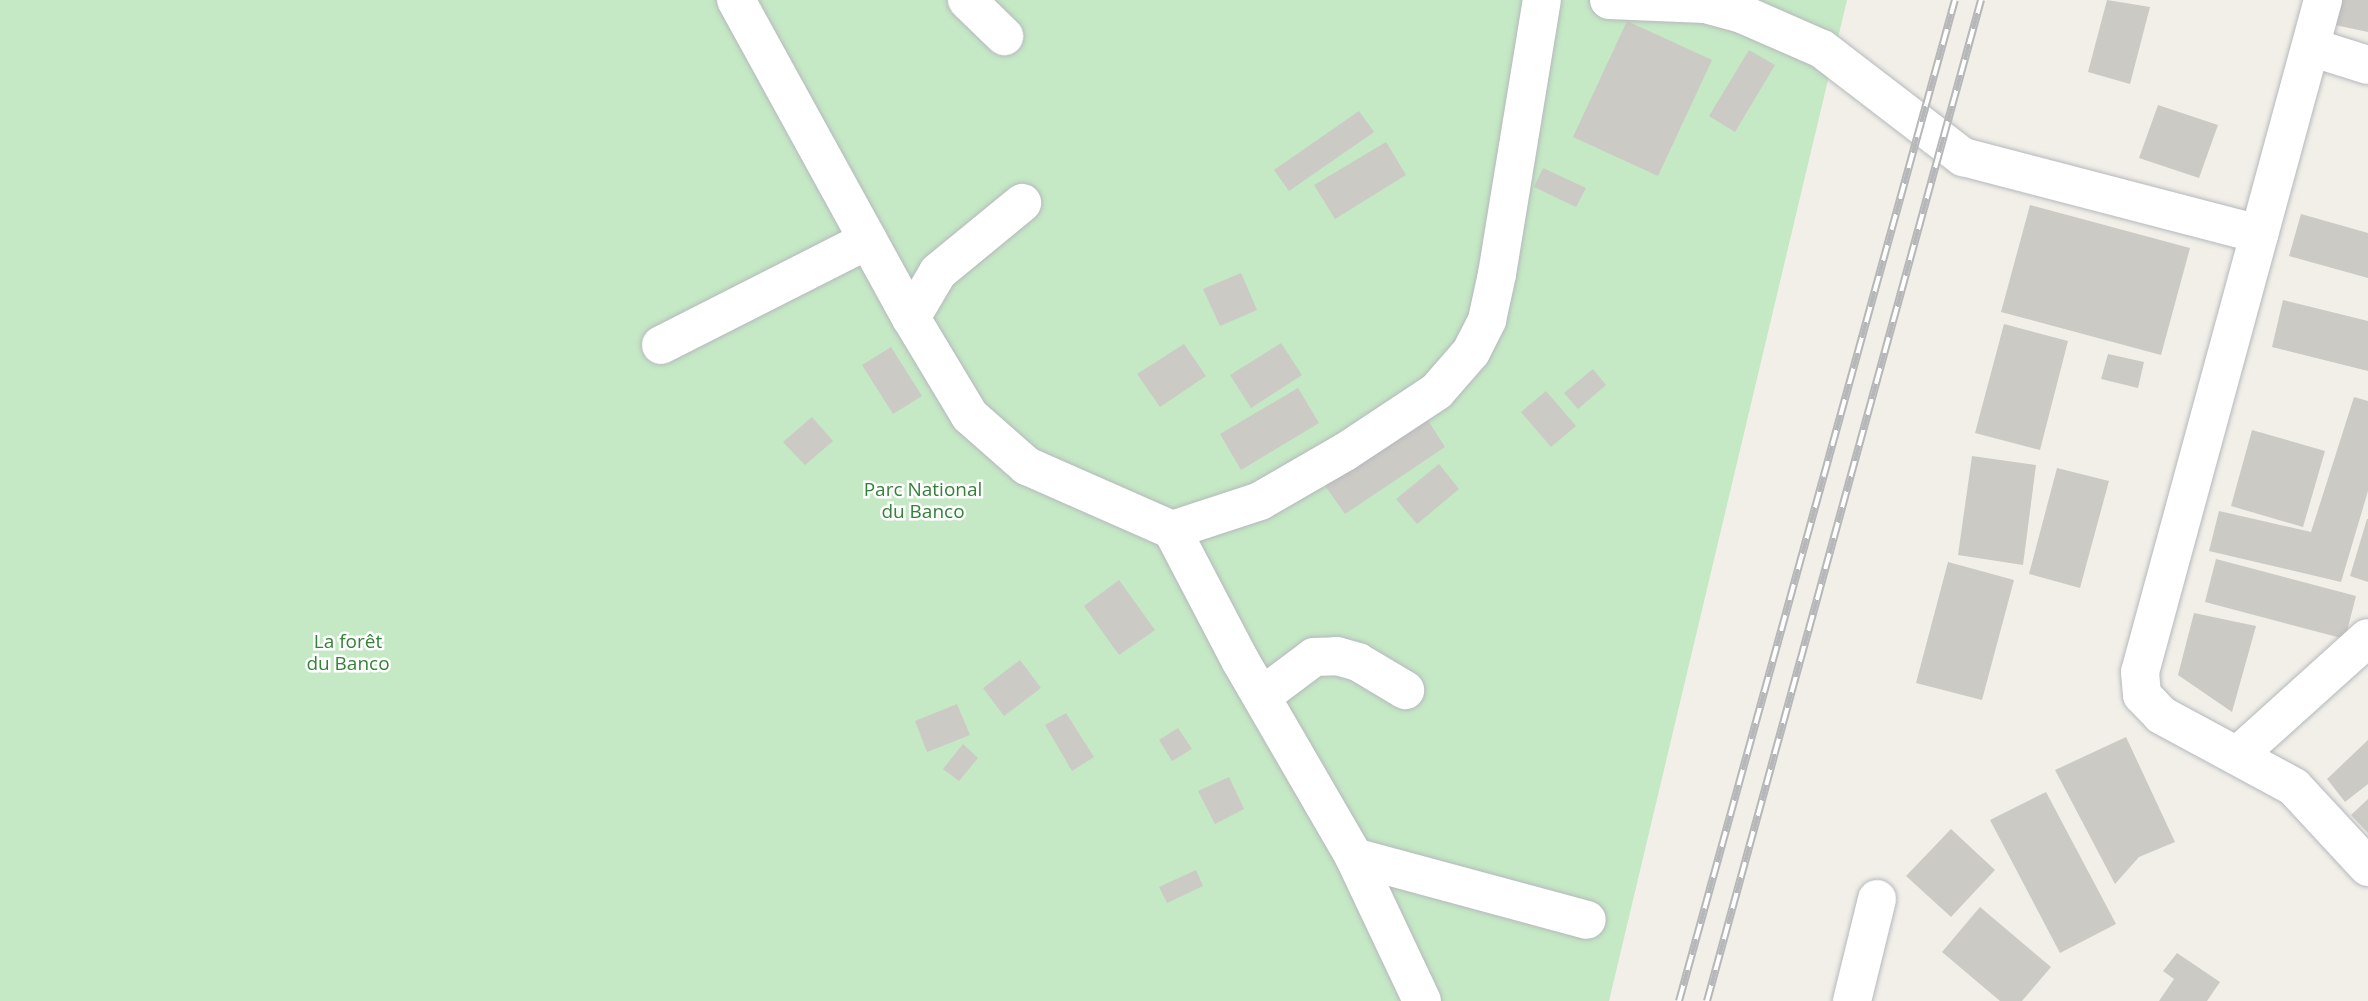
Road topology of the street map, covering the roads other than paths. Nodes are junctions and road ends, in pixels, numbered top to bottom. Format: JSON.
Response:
{"nodes":[{"id":1,"x":736,"y":0,"type":"edge"},
{"id":2,"x":967,"y":0,"type":"edge"},
{"id":3,"x":1542,"y":0,"type":"edge"},
{"id":4,"x":1609,"y":0,"type":"edge"},
{"id":5,"x":2323,"y":0,"type":"edge"},
{"id":6,"x":1704,"y":2,"type":"edge"},
{"id":7,"x":1004,"y":36,"type":"dead end"},
{"id":8,"x":2311,"y":47,"type":"junction"},
{"id":9,"x":2368,"y":65,"type":"edge"},
{"id":10,"x":1022,"y":203,"type":"dead end"},
{"id":11,"x":2259,"y":234,"type":"junction"},
{"id":12,"x":868,"y":240,"type":"junction"},
{"id":13,"x":911,"y":318,"type":"junction"},
{"id":14,"x":661,"y":345,"type":"dead end"},
{"id":15,"x":1172,"y":530,"type":"junction"},
{"id":16,"x":2368,"y":638,"type":"edge"},
{"id":17,"x":1405,"y":690,"type":"dead end"},
{"id":18,"x":1262,"y":696,"type":"junction"},
{"id":19,"x":2239,"y":754,"type":"junction"},
{"id":20,"x":1354,"y":857,"type":"junction"},
{"id":21,"x":2368,"y":867,"type":"edge"},
{"id":22,"x":1877,"y":899,"type":"dead end"},
{"id":23,"x":1587,"y":920,"type":"dead end"},
{"id":24,"x":1422,"y":1001,"type":"edge"},
{"id":25,"x":1852,"y":1001,"type":"edge"}],
"edges":[{"from":1,"to":12,"type":"street"},
{"from":2,"to":7,"type":"street"},
{"from":3,"to":15,"type":"street"},
{"from":4,"to":6,"type":"street"},
{"from":5,"to":8,"type":"street"},
{"from":6,"to":11,"type":"street"},
{"from":8,"to":9,"type":"street"},
{"from":8,"to":11,"type":"street"},
{"from":10,"to":13,"type":"street"},
{"from":11,"to":19,"type":"street"},
{"from":12,"to":13,"type":"street"},
{"from":12,"to":14,"type":"street"},
{"from":13,"to":15,"type":"street"},
{"from":15,"to":18,"type":"street"},
{"from":16,"to":19,"type":"street"},
{"from":17,"to":18,"type":"street"},
{"from":18,"to":20,"type":"street"},
{"from":19,"to":21,"type":"street"},
{"from":20,"to":23,"type":"street"},
{"from":20,"to":24,"type":"street"},
{"from":22,"to":25,"type":"street"}]}
